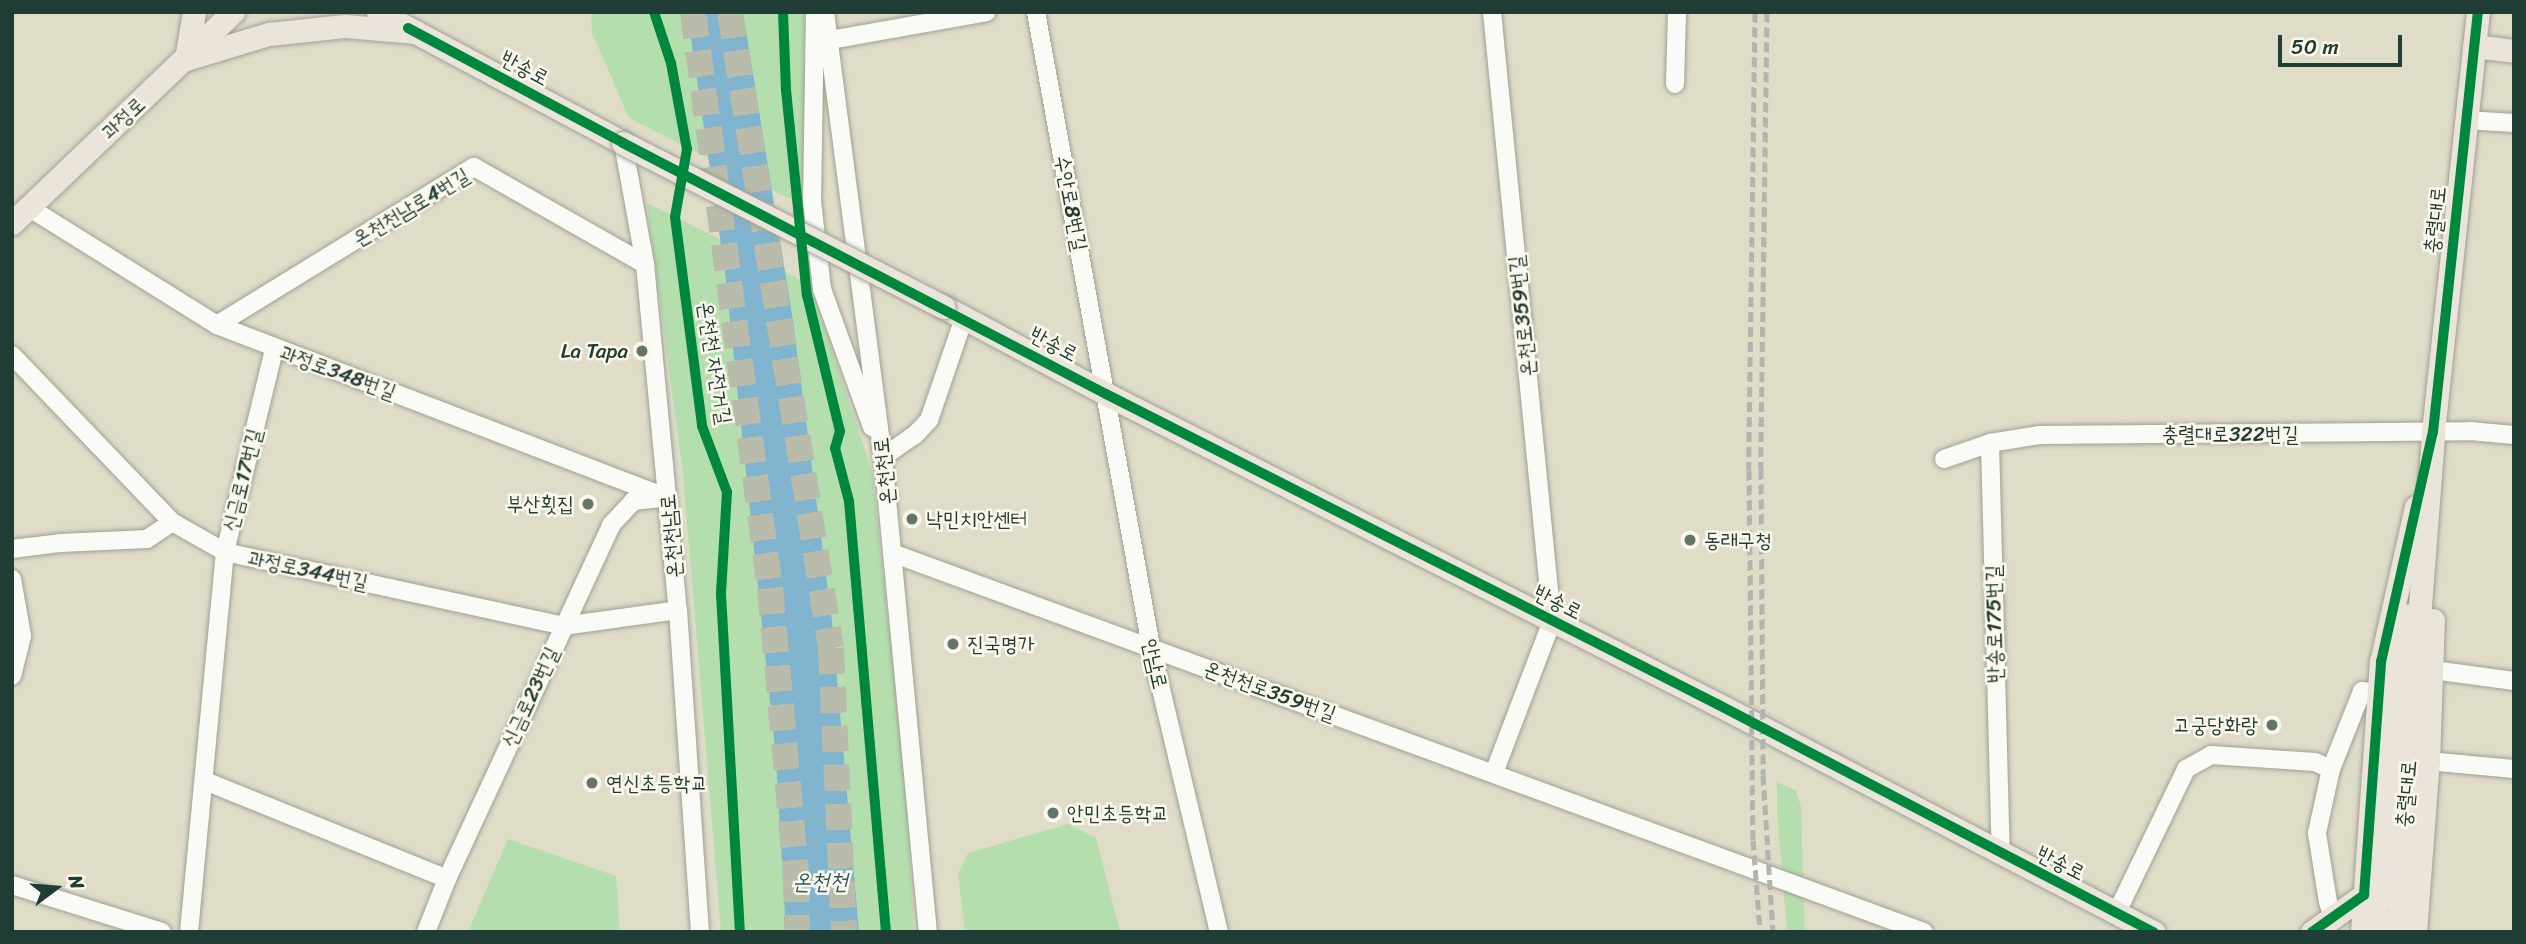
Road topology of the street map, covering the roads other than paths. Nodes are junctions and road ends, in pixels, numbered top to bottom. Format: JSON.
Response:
{"nodes":[{"id":1,"x":194,"y":12,"type":"edge"},
{"id":2,"x":233,"y":12,"type":"edge"},
{"id":3,"x":378,"y":12,"type":"edge"},
{"id":4,"x":401,"y":12,"type":"edge"},
{"id":5,"x":815,"y":12,"type":"edge"},
{"id":6,"x":825,"y":12,"type":"edge"},
{"id":7,"x":987,"y":12,"type":"edge"},
{"id":8,"x":1036,"y":12,"type":"edge"},
{"id":9,"x":1492,"y":12,"type":"edge"},
{"id":10,"x":1677,"y":12,"type":"edge"},
{"id":11,"x":2478,"y":12,"type":"edge"},
{"id":12,"x":416,"y":32,"type":"junction"},
{"id":13,"x":830,"y":40,"type":"junction"},
{"id":14,"x":2474,"y":46,"type":"junction"},
{"id":15,"x":2514,"y":51,"type":"edge"},
{"id":16,"x":186,"y":59,"type":"junction"},
{"id":17,"x":1675,"y":84,"type":"dead end"},
{"id":18,"x":2465,"y":120,"type":"junction"},
{"id":19,"x":2514,"y":123,"type":"edge"},
{"id":20,"x":623,"y":143,"type":"junction"},
{"id":21,"x":20,"y":215,"type":"edge"},
{"id":22,"x":645,"y":264,"type":"junction"},
{"id":23,"x":954,"y":312,"type":"junction"},
{"id":24,"x":217,"y":325,"type":"junction"},
{"id":25,"x":274,"y":349,"type":"junction"},
{"id":26,"x":12,"y":355,"type":"edge"},
{"id":27,"x":1107,"y":394,"type":"junction"},
{"id":28,"x":2433,"y":432,"type":"junction"},
{"id":29,"x":2514,"y":435,"type":"edge"},
{"id":30,"x":1990,"y":443,"type":"junction"},
{"id":31,"x":883,"y":457,"type":"junction"},
{"id":32,"x":1944,"y":459,"type":"dead end"},
{"id":33,"x":667,"y":498,"type":"junction"},
{"id":34,"x":172,"y":522,"type":"junction"},
{"id":35,"x":12,"y":549,"type":"edge"},
{"id":36,"x":225,"y":552,"type":"junction"},
{"id":37,"x":892,"y":552,"type":"junction"},
{"id":38,"x":12,"y":579,"type":"edge"},
{"id":39,"x":678,"y":610,"type":"junction"},
{"id":40,"x":1552,"y":621,"type":"junction"},
{"id":41,"x":563,"y":626,"type":"junction"},
{"id":42,"x":1151,"y":647,"type":"junction"},
{"id":43,"x":2433,"y":670,"type":"junction"},
{"id":44,"x":12,"y":676,"type":"edge"},
{"id":45,"x":2514,"y":681,"type":"edge"},
{"id":46,"x":2379,"y":692,"type":"junction"},
{"id":47,"x":2428,"y":761,"type":"junction"},
{"id":48,"x":2331,"y":769,"type":"junction"},
{"id":49,"x":2514,"y":769,"type":"edge"},
{"id":50,"x":1494,"y":773,"type":"junction"},
{"id":51,"x":205,"y":781,"type":"junction"},
{"id":52,"x":2001,"y":855,"type":"junction"},
{"id":53,"x":447,"y":879,"type":"junction"},
{"id":54,"x":12,"y":886,"type":"edge"},
{"id":55,"x":2397,"y":911,"type":"edge"},
{"id":56,"x":2116,"y":912,"type":"junction"},
{"id":57,"x":2333,"y":918,"type":"junction"},
{"id":58,"x":162,"y":932,"type":"edge"},
{"id":59,"x":189,"y":932,"type":"edge"},
{"id":60,"x":426,"y":932,"type":"edge"},
{"id":61,"x":700,"y":932,"type":"edge"},
{"id":62,"x":928,"y":932,"type":"edge"},
{"id":63,"x":1219,"y":932,"type":"edge"},
{"id":64,"x":1924,"y":932,"type":"edge"},
{"id":65,"x":2154,"y":932,"type":"edge"},
{"id":66,"x":2312,"y":932,"type":"edge"},
{"id":67,"x":2362,"y":932,"type":"edge"}],
"edges":[{"from":1,"to":16,"type":"main road"},
{"from":2,"to":16,"type":"main road","name":"과정로"},
{"from":3,"to":12,"type":"main road","name":"반송로"},
{"from":4,"to":12,"type":"main road"},
{"from":5,"to":31,"type":"street"},
{"from":6,"to":13,"type":"street","name":"온천천로"},
{"from":7,"to":13,"type":"street"},
{"from":8,"to":27,"type":"street","name":"수안로8번길"},
{"from":9,"to":40,"type":"street","name":"온천로359번길"},
{"from":10,"to":17,"type":"street"},
{"from":11,"to":14,"type":"main road","name":"충렬대로"},
{"from":12,"to":16,"type":"main road"},
{"from":12,"to":20,"type":"main road","name":"반송로"},
{"from":13,"to":31,"type":"street","name":"온천천로"},
{"from":14,"to":15,"type":"main road"},
{"from":14,"to":18,"type":"main road","name":"충렬대로"},
{"from":16,"to":21,"type":"main road","name":"과정로"},
{"from":18,"to":19,"type":"street"},
{"from":18,"to":28,"type":"main road","name":"충렬대로"},
{"from":20,"to":22,"type":"street","name":"온천천남로"},
{"from":20,"to":23,"type":"main road","name":"반송로","bridge":true},
{"from":21,"to":24,"type":"street","name":"과정로348번길"},
{"from":22,"to":24,"type":"street","name":"온천천남로4번길"},
{"from":22,"to":33,"type":"street","name":"온천천남로"},
{"from":23,"to":27,"type":"main road","name":"반송로"},
{"from":23,"to":31,"type":"street"},
{"from":24,"to":25,"type":"street","name":"과정로348번길"},
{"from":25,"to":33,"type":"street","name":"과정로348번길"},
{"from":25,"to":36,"type":"street","name":"신금로17번길"},
{"from":26,"to":34,"type":"street","name":"과정로344번길"},
{"from":27,"to":40,"type":"main road","name":"반송로"},
{"from":27,"to":42,"type":"street","name":"안남로"},
{"from":28,"to":29,"type":"street","name":"충렬대로322번길"},
{"from":28,"to":30,"type":"street","name":"충렬대로322번길"},
{"from":28,"to":43,"type":"main road"},
{"from":28,"to":46,"type":"main road"},
{"from":28,"to":55,"type":"main road","name":"충렬대로"},
{"from":30,"to":32,"type":"street"},
{"from":30,"to":52,"type":"street","name":"반송로175번길"},
{"from":31,"to":37,"type":"street","name":"온천천로"},
{"from":33,"to":39,"type":"street","name":"온천천남로"},
{"from":33,"to":41,"type":"street","name":"신금로23번길"},
{"from":34,"to":35,"type":"street"},
{"from":34,"to":36,"type":"street","name":"과정로344번길"},
{"from":36,"to":41,"type":"street","name":"과정로344번길"},
{"from":36,"to":51,"type":"street","name":"신금로17번길"},
{"from":37,"to":42,"type":"street","name":"온천천로359번길"},
{"from":37,"to":62,"type":"street","name":"온천천로"},
{"from":38,"to":44,"type":"street"},
{"from":39,"to":41,"type":"street","name":"과정로344번길"},
{"from":39,"to":61,"type":"street","name":"온천천남로"},
{"from":40,"to":50,"type":"street"},
{"from":40,"to":52,"type":"main road","name":"반송로"},
{"from":41,"to":53,"type":"street","name":"신금로23번길"},
{"from":42,"to":50,"type":"street","name":"온천천로359번길"},
{"from":42,"to":63,"type":"street","name":"안남로"},
{"from":43,"to":45,"type":"street"},
{"from":43,"to":47,"type":"main road"},
{"from":46,"to":48,"type":"street"},
{"from":46,"to":55,"type":"main road"},
{"from":47,"to":49,"type":"street"},
{"from":47,"to":55,"type":"main road"},
{"from":48,"to":56,"type":"street"},
{"from":48,"to":57,"type":"street"},
{"from":50,"to":64,"type":"street","name":"온천천로359번길"},
{"from":51,"to":53,"type":"street"},
{"from":51,"to":59,"type":"street","name":"신금로17번길"},
{"from":52,"to":56,"type":"main road","name":"반송로"},
{"from":53,"to":60,"type":"street","name":"신금로23번길"},
{"from":54,"to":58,"type":"street"},
{"from":55,"to":57,"type":"main road"},
{"from":55,"to":67,"type":"main road"},
{"from":56,"to":65,"type":"main road","name":"반송로"},
{"from":57,"to":66,"type":"main road"}]}
